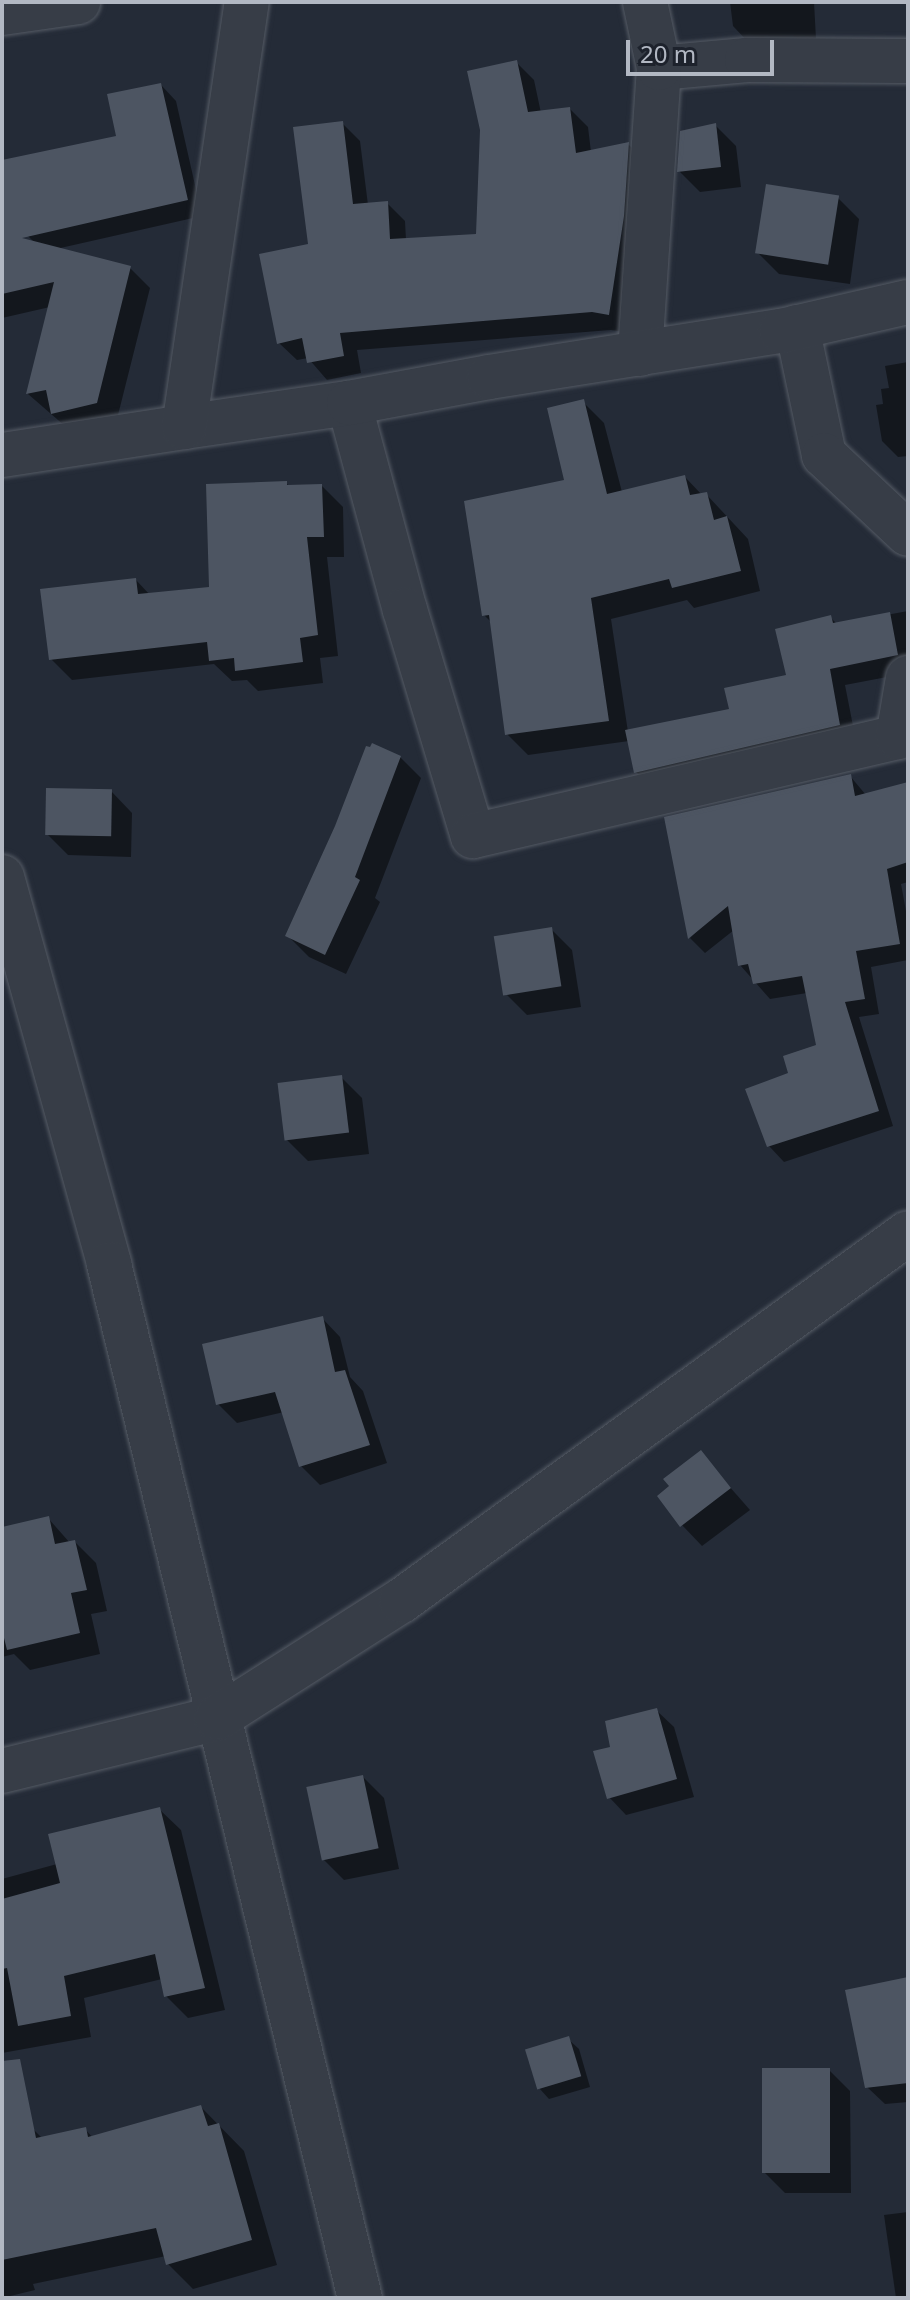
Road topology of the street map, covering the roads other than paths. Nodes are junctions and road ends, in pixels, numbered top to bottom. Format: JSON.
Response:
{"nodes":[{"id":1,"x":78,"y":2,"type":"edge"},
{"id":2,"x":247,"y":2,"type":"edge"},
{"id":3,"x":645,"y":2,"type":"edge"},
{"id":4,"x":2,"y":13,"type":"edge"},
{"id":5,"x":908,"y":61,"type":"edge"},
{"id":6,"x":659,"y":68,"type":"junction"},
{"id":7,"x":908,"y":302,"type":"edge"},
{"id":8,"x":797,"y":327,"type":"junction"},
{"id":9,"x":640,"y":354,"type":"junction"},
{"id":10,"x":349,"y":403,"type":"junction"},
{"id":11,"x":184,"y":427,"type":"junction"},
{"id":12,"x":2,"y":455,"type":"edge"},
{"id":13,"x":908,"y":534,"type":"edge"},
{"id":14,"x":908,"y":678,"type":"edge"},
{"id":15,"x":2,"y":877,"type":"edge"},
{"id":16,"x":908,"y":1233,"type":"edge"},
{"id":17,"x":217,"y":1718,"type":"junction"},
{"id":18,"x":2,"y":1771,"type":"edge"},
{"id":19,"x":351,"y":2296,"type":"edge"}],
"edges":[{"from":1,"to":4,"type":"street"},
{"from":2,"to":11,"type":"street"},
{"from":3,"to":6,"type":"street"},
{"from":5,"to":6,"type":"street"},
{"from":6,"to":9,"type":"street"},
{"from":7,"to":8,"type":"street"},
{"from":8,"to":9,"type":"street"},
{"from":8,"to":13,"type":"street"},
{"from":9,"to":10,"type":"street"},
{"from":10,"to":11,"type":"street"},
{"from":10,"to":14,"type":"street"},
{"from":11,"to":12,"type":"street"},
{"from":15,"to":17,"type":"street"},
{"from":16,"to":17,"type":"street"},
{"from":17,"to":18,"type":"street"},
{"from":17,"to":19,"type":"street"}]}
